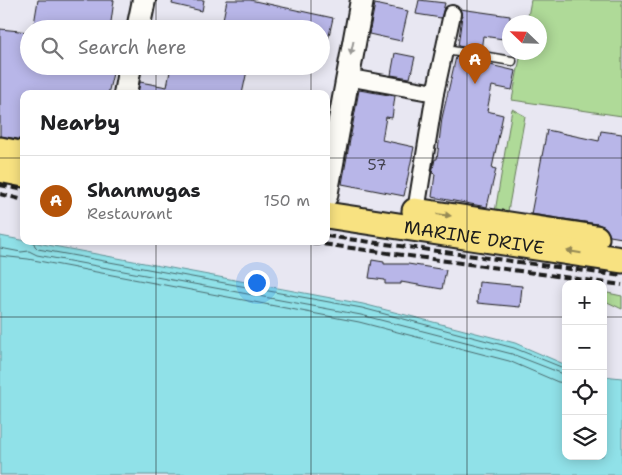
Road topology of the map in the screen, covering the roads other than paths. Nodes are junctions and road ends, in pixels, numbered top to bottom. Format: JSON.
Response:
{"nodes":[{"id":1,"x":144,"y":0,"type":"edge"},
{"id":2,"x":362,"y":0,"type":"edge"},
{"id":3,"x":452,"y":14,"type":"dead end"},
{"id":4,"x":140,"y":20,"type":"edge"},
{"id":5,"x":446,"y":50,"type":"junction"},
{"id":6,"x":512,"y":61,"type":"dead end"},
{"id":7,"x":128,"y":75,"type":"edge"},
{"id":8,"x":346,"y":77,"type":"junction"},
{"id":9,"x":126,"y":90,"type":"edge"},
{"id":10,"x":436,"y":93,"type":"junction"},
{"id":11,"x":0,"y":150,"type":"edge"},
{"id":12,"x":20,"y":154,"type":"edge"},
{"id":13,"x":0,"y":169,"type":"edge"},
{"id":14,"x":20,"y":173,"type":"edge"},
{"id":15,"x":330,"y":174,"type":"edge"},
{"id":16,"x":330,"y":199,"type":"edge"},
{"id":17,"x":416,"y":211,"type":"junction"},
{"id":18,"x":330,"y":216,"type":"edge"},
{"id":19,"x":622,"y":243,"type":"edge"},
{"id":20,"x":622,"y":260,"type":"edge"}],
"edges":[{"from":1,"to":4,"type":"street"},
{"from":2,"to":8,"type":"street","one_way":true},
{"from":3,"to":5,"type":"street"},
{"from":5,"to":6,"type":"lane"},
{"from":5,"to":10,"type":"street"},
{"from":7,"to":9,"type":"street"},
{"from":8,"to":10,"type":"street"},
{"from":8,"to":15,"type":"street"},
{"from":10,"to":17,"type":"street"},
{"from":11,"to":12,"type":"main road"},
{"from":13,"to":14,"type":"main road"},
{"from":16,"to":17,"type":"main road","name":"MARINE DRIVE"},
{"from":17,"to":19,"type":"main road","name":"MARINE DRIVE","one_way":true},
{"from":20,"to":18,"type":"main road","name":"MARINE DRIVE","one_way":true}]}
